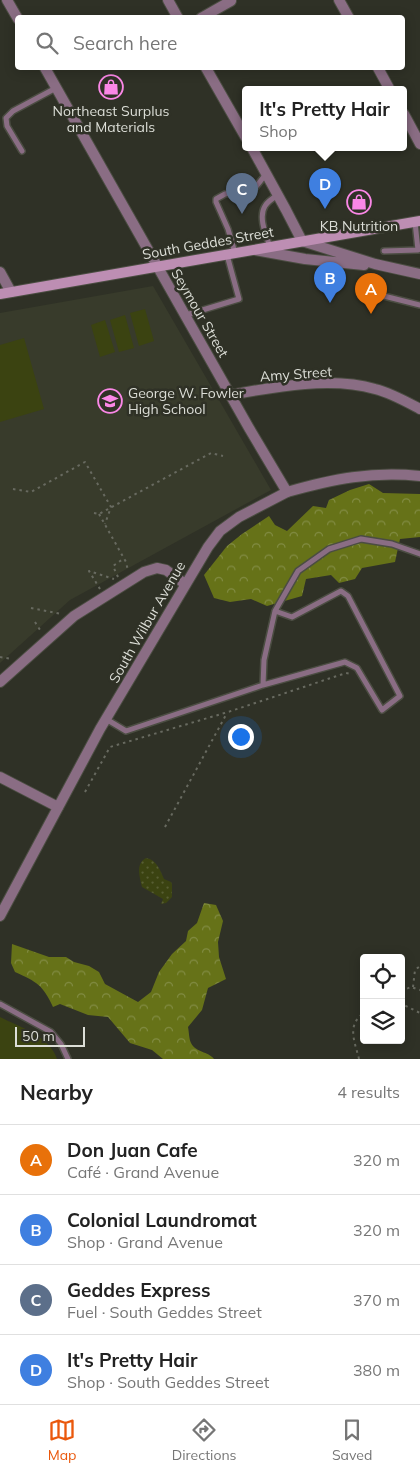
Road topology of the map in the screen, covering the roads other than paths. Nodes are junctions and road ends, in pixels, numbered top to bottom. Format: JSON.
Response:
{"nodes":[{"id":1,"x":7,"y":0,"type":"edge"},
{"id":2,"x":168,"y":0,"type":"edge"},
{"id":3,"x":339,"y":0,"type":"edge"},
{"id":4,"x":231,"y":1,"type":"edge"},
{"id":5,"x":16,"y":15,"type":"edge"},
{"id":6,"x":176,"y":15,"type":"edge"},
{"id":7,"x":206,"y":15,"type":"edge"},
{"id":8,"x":347,"y":15,"type":"edge"},
{"id":9,"x":46,"y":70,"type":"edge"},
{"id":10,"x":207,"y":70,"type":"edge"},
{"id":11,"x":379,"y":70,"type":"edge"},
{"id":12,"x":388,"y":86,"type":"edge"},
{"id":13,"x":56,"y":87,"type":"junction"},
{"id":14,"x":407,"y":120,"type":"edge"},
{"id":15,"x":242,"y":131,"type":"edge"},
{"id":16,"x":420,"y":144,"type":"edge"},
{"id":17,"x":22,"y":151,"type":"dead end"},
{"id":18,"x":254,"y":151,"type":"edge"},
{"id":19,"x":266,"y":174,"type":"junction"},
{"id":20,"x":278,"y":195,"type":"junction"},
{"id":21,"x":418,"y":221,"type":"edge"},
{"id":22,"x":302,"y":241,"type":"junction"},
{"id":23,"x":270,"y":247,"type":"junction"},
{"id":24,"x":253,"y":250,"type":"junction"},
{"id":25,"x":384,"y":251,"type":"dead end"},
{"id":26,"x":231,"y":254,"type":"junction"},
{"id":27,"x":375,"y":264,"type":"junction"},
{"id":28,"x":157,"y":266,"type":"junction"},
{"id":29,"x":0,"y":272,"type":"edge"},
{"id":30,"x":420,"y":274,"type":"edge"},
{"id":31,"x":11,"y":292,"type":"junction"},
{"id":32,"x":372,"y":293,"type":"dead end"},
{"id":33,"x":0,"y":294,"type":"edge"},
{"id":34,"x":420,"y":305,"type":"edge"},
{"id":35,"x":185,"y":315,"type":"junction"},
{"id":36,"x":230,"y":395,"type":"junction"},
{"id":37,"x":420,"y":409,"type":"edge"},
{"id":38,"x":420,"y":476,"type":"edge"},
{"id":39,"x":287,"y":492,"type":"junction"},
{"id":40,"x":420,"y":554,"type":"edge"},
{"id":41,"x":185,"y":584,"type":"junction"},
{"id":42,"x":275,"y":612,"type":"junction"},
{"id":43,"x":0,"y":682,"type":"edge"},
{"id":44,"x":263,"y":685,"type":"junction"},
{"id":45,"x":106,"y":719,"type":"junction"},
{"id":46,"x":0,"y":776,"type":"edge"},
{"id":47,"x":58,"y":807,"type":"junction"},
{"id":48,"x":0,"y":916,"type":"edge"},
{"id":49,"x":0,"y":1004,"type":"edge"},
{"id":50,"x":68,"y":1059,"type":"edge"}],
"edges":[{"from":1,"to":5,"type":"street"},
{"from":2,"to":6,"type":"street"},
{"from":3,"to":8,"type":"street"},
{"from":4,"to":7,"type":"street"},
{"from":9,"to":13,"type":"street","name":"Seymour Street"},
{"from":10,"to":15,"type":"street"},
{"from":11,"to":12,"type":"street"},
{"from":13,"to":17,"type":"lane"},
{"from":13,"to":28,"type":"street","name":"Seymour Street"},
{"from":14,"to":16,"type":"street"},
{"from":18,"to":19,"type":"street"},
{"from":19,"to":20,"type":"street"},
{"from":19,"to":26,"type":"lane"},
{"from":20,"to":22,"type":"street"},
{"from":20,"to":23,"type":"lane"},
{"from":21,"to":22,"type":"main road","name":"South Geddes Street"},
{"from":21,"to":25,"type":"lane"},
{"from":22,"to":23,"type":"main road","name":"South Geddes Street"},
{"from":22,"to":27,"type":"street"},
{"from":23,"to":24,"type":"main road","name":"South Geddes Street"},
{"from":24,"to":26,"type":"main road","name":"South Geddes Street"},
{"from":24,"to":27,"type":"street"},
{"from":26,"to":28,"type":"main road","name":"South Geddes Street"},
{"from":26,"to":35,"type":"lane"},
{"from":27,"to":30,"type":"street"},
{"from":28,"to":31,"type":"main road","name":"South Geddes Street"},
{"from":28,"to":35,"type":"street","name":"Seymour Street"},
{"from":29,"to":31,"type":"street"},
{"from":31,"to":33,"type":"main road","name":"South Geddes Street"},
{"from":32,"to":34,"type":"lane"},
{"from":35,"to":36,"type":"street","name":"Seymour Street"},
{"from":36,"to":37,"type":"street","name":"Amy Street"},
{"from":36,"to":39,"type":"street","name":"Seymour Street"},
{"from":38,"to":39,"type":"street","name":"South Wilbur Avenue"},
{"from":39,"to":41,"type":"street","name":"South Wilbur Avenue"},
{"from":40,"to":42,"type":"lane"},
{"from":41,"to":43,"type":"street"},
{"from":41,"to":45,"type":"street","name":"South Wilbur Avenue"},
{"from":42,"to":44,"type":"lane"},
{"from":42,"to":44,"type":"lane"},
{"from":44,"to":45,"type":"lane"},
{"from":45,"to":47,"type":"street","name":"South Wilbur Avenue"},
{"from":46,"to":47,"type":"street"},
{"from":47,"to":48,"type":"street","name":"South Wilbur Avenue"},
{"from":49,"to":50,"type":"lane"}]}
